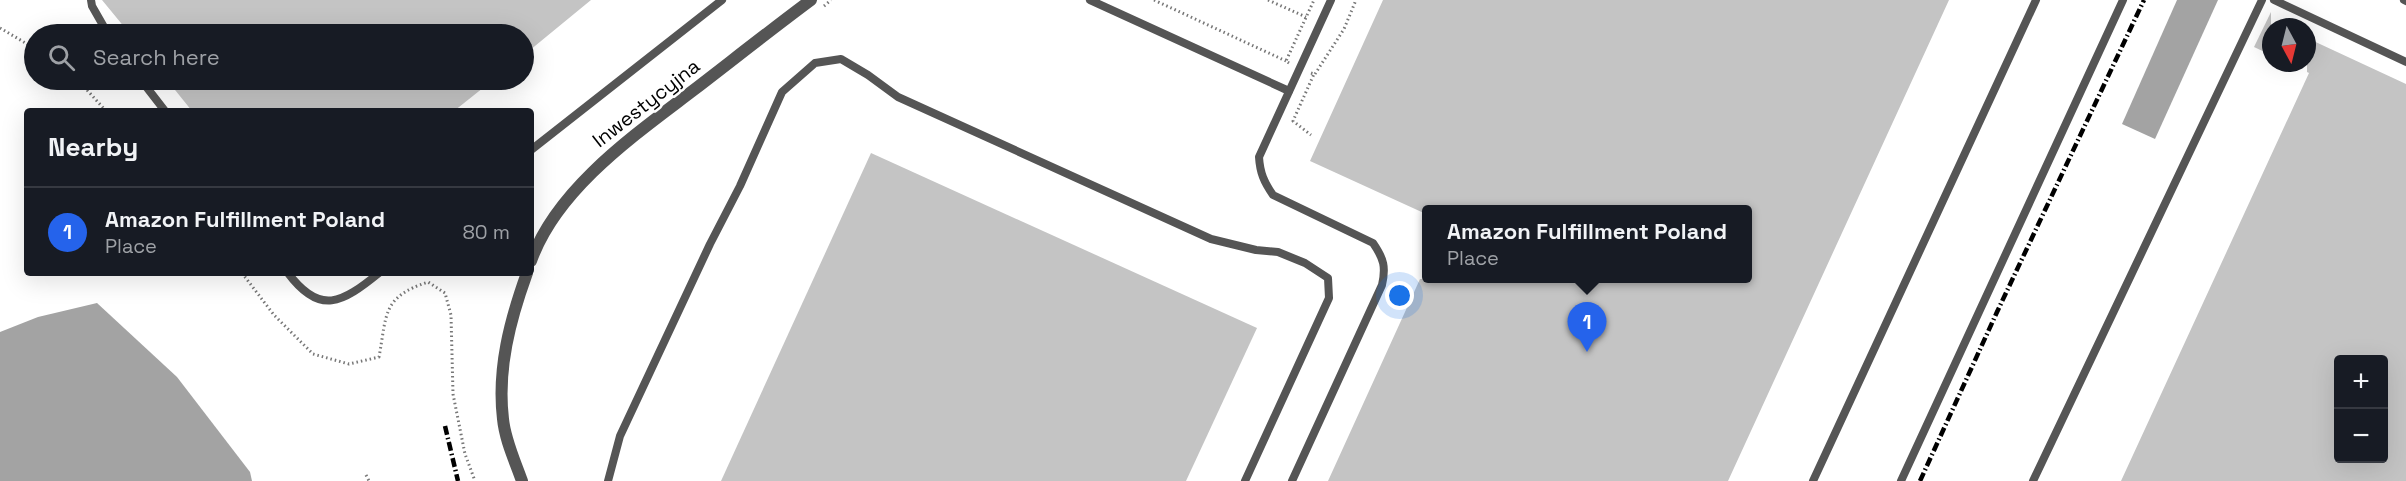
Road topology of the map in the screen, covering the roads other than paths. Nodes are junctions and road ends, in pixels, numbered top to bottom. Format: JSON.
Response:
{"nodes":[{"id":1,"x":91,"y":0,"type":"edge"},
{"id":2,"x":722,"y":0,"type":"edge"},
{"id":3,"x":1090,"y":0,"type":"edge"},
{"id":4,"x":1331,"y":0,"type":"edge"},
{"id":5,"x":2036,"y":0,"type":"edge"},
{"id":6,"x":2123,"y":0,"type":"edge"},
{"id":7,"x":2262,"y":0,"type":"edge"},
{"id":8,"x":2274,"y":0,"type":"edge"},
{"id":9,"x":816,"y":4,"type":"edge"},
{"id":10,"x":102,"y":24,"type":"edge"},
{"id":11,"x":2406,"y":62,"type":"edge"},
{"id":12,"x":149,"y":90,"type":"edge"},
{"id":13,"x":1289,"y":91,"type":"junction"},
{"id":14,"x":163,"y":108,"type":"edge"},
{"id":15,"x":534,"y":148,"type":"edge"},
{"id":16,"x":534,"y":255,"type":"edge"},
{"id":17,"x":290,"y":276,"type":"edge"},
{"id":18,"x":375,"y":276,"type":"edge"},
{"id":19,"x":526,"y":276,"type":"edge"},
{"id":20,"x":522,"y":481,"type":"edge"},
{"id":21,"x":608,"y":481,"type":"edge"},
{"id":22,"x":1245,"y":481,"type":"edge"},
{"id":23,"x":1292,"y":481,"type":"edge"},
{"id":24,"x":1814,"y":481,"type":"edge"},
{"id":25,"x":1901,"y":481,"type":"edge"},
{"id":26,"x":2032,"y":481,"type":"edge"}],
"edges":[{"from":1,"to":10,"type":"lane"},
{"from":2,"to":15,"type":"lane"},
{"from":3,"to":13,"type":"lane"},
{"from":4,"to":13,"type":"lane"},
{"from":5,"to":24,"type":"lane"},
{"from":6,"to":25,"type":"lane"},
{"from":7,"to":26,"type":"lane"},
{"from":8,"to":11,"type":"lane"},
{"from":9,"to":16,"type":"street","name":"Inwestycyjna"},
{"from":12,"to":14,"type":"lane"},
{"from":13,"to":23,"type":"lane"},
{"from":17,"to":18,"type":"lane"},
{"from":19,"to":20,"type":"street"},
{"from":21,"to":22,"type":"lane"}]}
